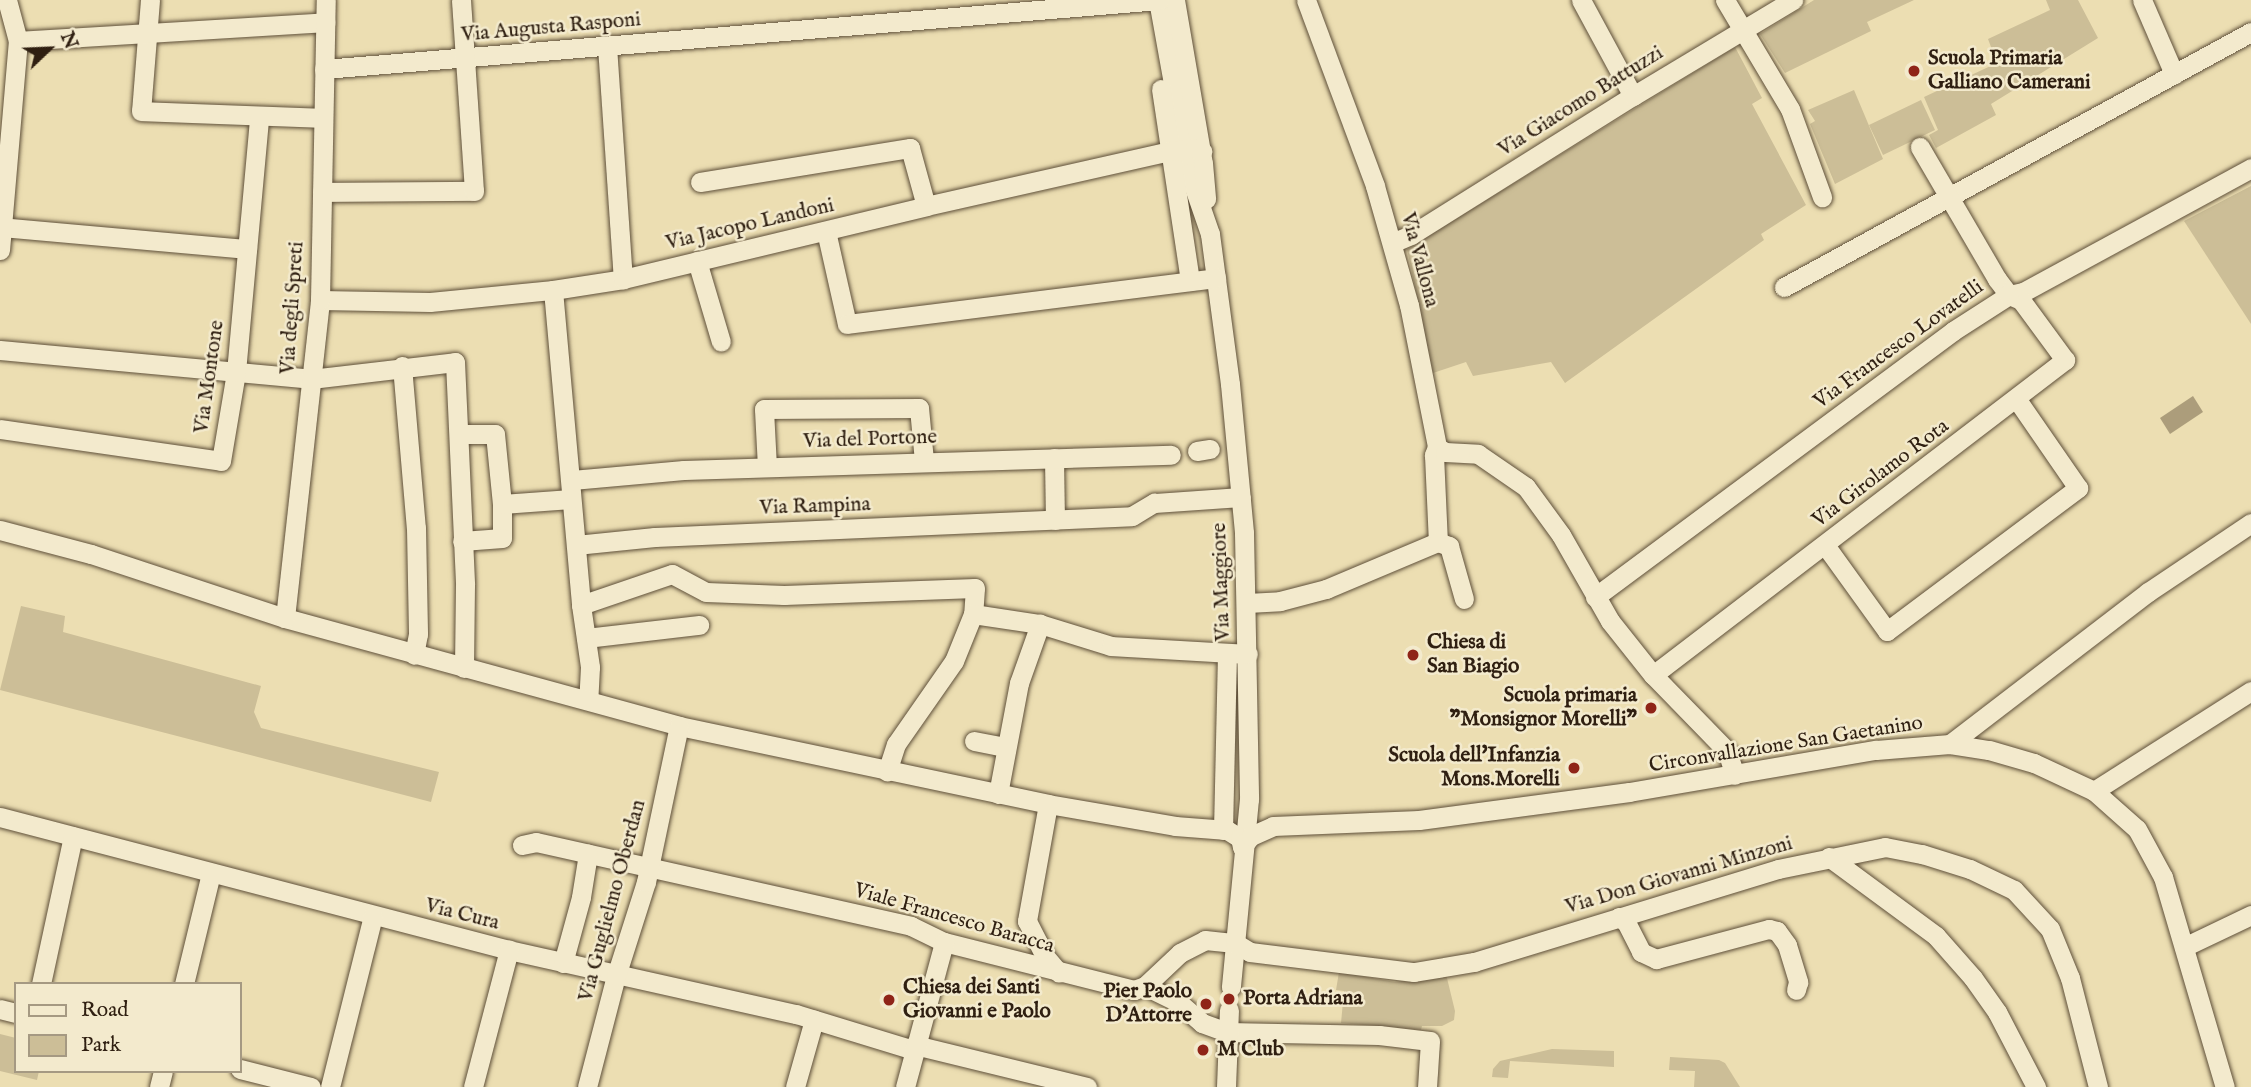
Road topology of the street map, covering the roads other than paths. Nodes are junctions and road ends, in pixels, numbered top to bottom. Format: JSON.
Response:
{"nodes":[{"id":1,"x":7,"y":0,"type":"edge"},
{"id":2,"x":150,"y":0,"type":"edge"},
{"id":3,"x":326,"y":0,"type":"edge"},
{"id":4,"x":461,"y":0,"type":"edge"},
{"id":5,"x":1156,"y":0,"type":"edge"},
{"id":6,"x":1175,"y":0,"type":"edge"},
{"id":7,"x":1306,"y":0,"type":"edge"},
{"id":8,"x":1581,"y":0,"type":"edge"},
{"id":9,"x":1725,"y":0,"type":"edge"},
{"id":10,"x":1793,"y":0,"type":"edge"},
{"id":11,"x":2142,"y":0,"type":"edge"},
{"id":12,"x":325,"y":22,"type":"junction"},
{"id":13,"x":1741,"y":31,"type":"junction"},
{"id":14,"x":147,"y":32,"type":"junction"},
{"id":15,"x":2251,"y":32,"type":"edge"},
{"id":16,"x":18,"y":41,"type":"junction"},
{"id":17,"x":607,"y":46,"type":"junction"},
{"id":18,"x":467,"y":58,"type":"junction"},
{"id":19,"x":324,"y":69,"type":"junction"},
{"id":20,"x":2174,"y":74,"type":"junction"},
{"id":21,"x":1633,"y":96,"type":"junction"},
{"id":22,"x":260,"y":118,"type":"junction"},
{"id":23,"x":323,"y":118,"type":"junction"},
{"id":24,"x":1920,"y":147,"type":"dead end"},
{"id":25,"x":1185,"y":150,"type":"junction"},
{"id":26,"x":2251,"y":168,"type":"edge"},
{"id":27,"x":700,"y":182,"type":"dead end"},
{"id":28,"x":322,"y":192,"type":"junction"},
{"id":29,"x":1822,"y":197,"type":"dead end"},
{"id":30,"x":1950,"y":197,"type":"junction"},
{"id":31,"x":926,"y":206,"type":"junction"},
{"id":32,"x":1,"y":227,"type":"edge"},
{"id":33,"x":826,"y":231,"type":"junction"},
{"id":34,"x":1392,"y":243,"type":"junction"},
{"id":35,"x":247,"y":249,"type":"junction"},
{"id":36,"x":0,"y":250,"type":"edge"},
{"id":37,"x":697,"y":261,"type":"junction"},
{"id":38,"x":1216,"y":278,"type":"junction"},
{"id":39,"x":623,"y":279,"type":"junction"},
{"id":40,"x":1190,"y":281,"type":"junction"},
{"id":41,"x":1784,"y":288,"type":"dead end"},
{"id":42,"x":553,"y":290,"type":"junction"},
{"id":43,"x":2009,"y":295,"type":"junction"},
{"id":44,"x":320,"y":300,"type":"junction"},
{"id":45,"x":721,"y":342,"type":"dead end"},
{"id":46,"x":0,"y":350,"type":"edge"},
{"id":47,"x":402,"y":366,"type":"junction"},
{"id":48,"x":236,"y":372,"type":"junction"},
{"id":49,"x":311,"y":379,"type":"junction"},
{"id":50,"x":2017,"y":398,"type":"junction"},
{"id":51,"x":0,"y":429,"type":"edge"},
{"id":52,"x":459,"y":434,"type":"junction"},
{"id":53,"x":1437,"y":447,"type":"junction"},
{"id":54,"x":1171,"y":455,"type":"dead end"},
{"id":55,"x":1054,"y":458,"type":"junction"},
{"id":56,"x":924,"y":461,"type":"junction"},
{"id":57,"x":767,"y":467,"type":"junction"},
{"id":58,"x":572,"y":489,"type":"junction"},
{"id":59,"x":1241,"y":497,"type":"junction"},
{"id":60,"x":502,"y":504,"type":"junction"},
{"id":61,"x":1055,"y":520,"type":"junction"},
{"id":62,"x":2251,"y":523,"type":"edge"},
{"id":63,"x":0,"y":530,"type":"edge"},
{"id":64,"x":462,"y":541,"type":"junction"},
{"id":65,"x":1438,"y":542,"type":"junction"},
{"id":66,"x":576,"y":545,"type":"junction"},
{"id":67,"x":1825,"y":545,"type":"junction"},
{"id":68,"x":1595,"y":597,"type":"junction"},
{"id":69,"x":1464,"y":599,"type":"dead end"},
{"id":70,"x":1247,"y":603,"type":"junction"},
{"id":71,"x":581,"y":605,"type":"junction"},
{"id":72,"x":973,"y":614,"type":"junction"},
{"id":73,"x":285,"y":618,"type":"junction"},
{"id":74,"x":1040,"y":624,"type":"junction"},
{"id":75,"x":699,"y":625,"type":"dead end"},
{"id":76,"x":586,"y":638,"type":"junction"},
{"id":77,"x":1227,"y":653,"type":"junction"},
{"id":78,"x":1248,"y":654,"type":"junction"},
{"id":79,"x":414,"y":655,"type":"junction"},
{"id":80,"x":464,"y":668,"type":"junction"},
{"id":81,"x":1653,"y":675,"type":"junction"},
{"id":82,"x":2251,"y":691,"type":"edge"},
{"id":83,"x":588,"y":700,"type":"junction"},
{"id":84,"x":679,"y":726,"type":"junction"},
{"id":85,"x":974,"y":741,"type":"dead end"},
{"id":86,"x":1950,"y":744,"type":"junction"},
{"id":87,"x":1005,"y":747,"type":"junction"},
{"id":88,"x":887,"y":772,"type":"junction"},
{"id":89,"x":1735,"y":775,"type":"junction"},
{"id":90,"x":2094,"y":791,"type":"junction"},
{"id":91,"x":998,"y":794,"type":"junction"},
{"id":92,"x":1249,"y":799,"type":"junction"},
{"id":93,"x":1048,"y":804,"type":"junction"},
{"id":94,"x":0,"y":817,"type":"edge"},
{"id":95,"x":1273,"y":826,"type":"junction"},
{"id":96,"x":1225,"y":830,"type":"junction"},
{"id":97,"x":73,"y":836,"type":"junction"},
{"id":98,"x":522,"y":845,"type":"dead end"},
{"id":99,"x":1242,"y":847,"type":"junction"},
{"id":100,"x":588,"y":853,"type":"junction"},
{"id":101,"x":1829,"y":857,"type":"junction"},
{"id":102,"x":647,"y":866,"type":"junction"},
{"id":103,"x":211,"y":873,"type":"junction"},
{"id":104,"x":2251,"y":915,"type":"edge"},
{"id":105,"x":373,"y":916,"type":"junction"},
{"id":106,"x":1619,"y":917,"type":"junction"},
{"id":107,"x":944,"y":942,"type":"junction"},
{"id":108,"x":1235,"y":943,"type":"junction"},
{"id":109,"x":2185,"y":947,"type":"junction"},
{"id":110,"x":509,"y":950,"type":"junction"},
{"id":111,"x":563,"y":963,"type":"junction"},
{"id":112,"x":1059,"y":973,"type":"junction"},
{"id":113,"x":616,"y":976,"type":"junction"},
{"id":114,"x":41,"y":982,"type":"edge"},
{"id":115,"x":184,"y":982,"type":"edge"},
{"id":116,"x":1145,"y":986,"type":"junction"},
{"id":117,"x":1231,"y":987,"type":"dead end"},
{"id":118,"x":1796,"y":990,"type":"dead end"},
{"id":119,"x":1228,"y":1010,"type":"dead end"},
{"id":120,"x":814,"y":1020,"type":"junction"},
{"id":121,"x":1227,"y":1032,"type":"junction"},
{"id":122,"x":914,"y":1048,"type":"junction"},
{"id":123,"x":242,"y":1070,"type":"edge"},
{"id":124,"x":311,"y":1087,"type":"edge"},
{"id":125,"x":330,"y":1087,"type":"edge"},
{"id":126,"x":473,"y":1087,"type":"edge"},
{"id":127,"x":587,"y":1087,"type":"edge"},
{"id":128,"x":795,"y":1087,"type":"edge"},
{"id":129,"x":905,"y":1087,"type":"edge"},
{"id":130,"x":1087,"y":1087,"type":"edge"},
{"id":131,"x":1226,"y":1087,"type":"edge"},
{"id":132,"x":1427,"y":1087,"type":"edge"},
{"id":133,"x":2036,"y":1087,"type":"edge"},
{"id":134,"x":2098,"y":1087,"type":"edge"},
{"id":135,"x":2225,"y":1087,"type":"edge"}],
"edges":[{"from":1,"to":16,"type":"street"},
{"from":2,"to":14,"type":"street"},
{"from":3,"to":12,"type":"street","name":"Via degli Spreti"},
{"from":4,"to":18,"type":"street"},
{"from":5,"to":17,"type":"street","name":"Via Augusta Rasponi"},
{"from":5,"to":25,"type":"street","name":"Via Maggiore"},
{"from":6,"to":25,"type":"street","name":"Via Maggiore"},
{"from":7,"to":34,"type":"street","name":"Via Vallona"},
{"from":8,"to":21,"type":"street"},
{"from":9,"to":13,"type":"street"},
{"from":10,"to":13,"type":"street","name":"Via Giacomo Battuzzi"},
{"from":11,"to":20,"type":"street"},
{"from":12,"to":14,"type":"street"},
{"from":12,"to":19,"type":"street","name":"Via degli Spreti"},
{"from":13,"to":21,"type":"street","name":"Via Giacomo Battuzzi"},
{"from":13,"to":29,"type":"street"},
{"from":14,"to":16,"type":"street"},
{"from":14,"to":22,"type":"street"},
{"from":15,"to":20,"type":"street"},
{"from":16,"to":32,"type":"street"},
{"from":17,"to":18,"type":"street","name":"Via Augusta Rasponi"},
{"from":17,"to":39,"type":"street"},
{"from":18,"to":19,"type":"street","name":"Via Augusta Rasponi"},
{"from":18,"to":28,"type":"street"},
{"from":19,"to":23,"type":"street","name":"Via degli Spreti"},
{"from":20,"to":30,"type":"street"},
{"from":21,"to":34,"type":"street","name":"Via Giacomo Battuzzi"},
{"from":22,"to":23,"type":"street"},
{"from":22,"to":35,"type":"street","name":"Via Montone"},
{"from":23,"to":28,"type":"street","name":"Via degli Spreti"},
{"from":24,"to":30,"type":"street"},
{"from":25,"to":31,"type":"street","name":"Via Jacopo Landoni"},
{"from":25,"to":38,"type":"street","name":"Via Maggiore"},
{"from":25,"to":40,"type":"street","name":"Via Maggiore"},
{"from":26,"to":43,"type":"street","name":"Via Francesco Lovatelli"},
{"from":27,"to":31,"type":"street"},
{"from":28,"to":44,"type":"street","name":"Via degli Spreti"},
{"from":30,"to":41,"type":"street"},
{"from":30,"to":43,"type":"street"},
{"from":31,"to":33,"type":"street","name":"Via Jacopo Landoni"},
{"from":32,"to":35,"type":"street"},
{"from":32,"to":36,"type":"street"},
{"from":33,"to":37,"type":"street","name":"Via Jacopo Landoni"},
{"from":33,"to":40,"type":"street"},
{"from":34,"to":53,"type":"street","name":"Via Vallona"},
{"from":35,"to":48,"type":"street","name":"Via Montone"},
{"from":37,"to":39,"type":"street","name":"Via Jacopo Landoni"},
{"from":37,"to":45,"type":"street"},
{"from":38,"to":40,"type":"street"},
{"from":38,"to":59,"type":"street","name":"Via Maggiore"},
{"from":39,"to":42,"type":"street","name":"Via Jacopo Landoni"},
{"from":42,"to":44,"type":"street","name":"Via Jacopo Landoni"},
{"from":42,"to":58,"type":"street"},
{"from":43,"to":50,"type":"street","name":"Via Girolamo Rota"},
{"from":43,"to":68,"type":"street","name":"Via Francesco Lovatelli"},
{"from":44,"to":49,"type":"street","name":"Via degli Spreti"},
{"from":46,"to":48,"type":"street"},
{"from":47,"to":49,"type":"street"},
{"from":47,"to":52,"type":"street"},
{"from":47,"to":79,"type":"street"},
{"from":48,"to":49,"type":"street"},
{"from":48,"to":51,"type":"street","name":"Via Montone"},
{"from":49,"to":73,"type":"street","name":"Via degli Spreti"},
{"from":50,"to":67,"type":"street","name":"Via Girolamo Rota"},
{"from":50,"to":67,"type":"street"},
{"from":52,"to":60,"type":"street"},
{"from":52,"to":64,"type":"street"},
{"from":53,"to":65,"type":"street","name":"Via Vallona"},
{"from":53,"to":68,"type":"street"},
{"from":54,"to":55,"type":"street","name":"Via del Portone"},
{"from":55,"to":56,"type":"street","name":"Via del Portone"},
{"from":55,"to":61,"type":"street"},
{"from":56,"to":57,"type":"street","name":"Via del Portone"},
{"from":56,"to":57,"type":"street"},
{"from":57,"to":58,"type":"street","name":"Via del Portone"},
{"from":58,"to":60,"type":"street","name":"Via del Portone"},
{"from":58,"to":66,"type":"street"},
{"from":59,"to":61,"type":"street","name":"Via Rampina"},
{"from":59,"to":70,"type":"street","name":"Via Maggiore"},
{"from":60,"to":64,"type":"street"},
{"from":61,"to":66,"type":"street","name":"Via Rampina"},
{"from":62,"to":86,"type":"street"},
{"from":63,"to":73,"type":"street"},
{"from":64,"to":80,"type":"street"},
{"from":65,"to":69,"type":"street"},
{"from":65,"to":70,"type":"street"},
{"from":66,"to":71,"type":"street"},
{"from":67,"to":81,"type":"street","name":"Via Girolamo Rota"},
{"from":68,"to":81,"type":"street"},
{"from":70,"to":78,"type":"street","name":"Via Maggiore"},
{"from":71,"to":72,"type":"street"},
{"from":71,"to":76,"type":"street"},
{"from":72,"to":74,"type":"street"},
{"from":72,"to":88,"type":"street"},
{"from":73,"to":79,"type":"street"},
{"from":74,"to":77,"type":"street"},
{"from":74,"to":87,"type":"street"},
{"from":75,"to":76,"type":"street"},
{"from":76,"to":83,"type":"street"},
{"from":77,"to":78,"type":"street"},
{"from":77,"to":96,"type":"street","name":"Via Maggiore"},
{"from":78,"to":92,"type":"street","name":"Via Maggiore"},
{"from":79,"to":80,"type":"street"},
{"from":80,"to":83,"type":"street"},
{"from":81,"to":89,"type":"street"},
{"from":82,"to":90,"type":"street"},
{"from":83,"to":84,"type":"street"},
{"from":84,"to":88,"type":"street"},
{"from":84,"to":102,"type":"street","name":"Via Guglielmo Oberdan"},
{"from":85,"to":87,"type":"street"},
{"from":86,"to":89,"type":"street","name":"Circonvallazione San Gaetanino"},
{"from":86,"to":90,"type":"street","name":"Circonvallazione San Gaetanino"},
{"from":87,"to":91,"type":"street"},
{"from":88,"to":91,"type":"street"},
{"from":89,"to":95,"type":"street","name":"Circonvallazione San Gaetanino"},
{"from":90,"to":109,"type":"street","name":"Circonvallazione San Gaetanino"},
{"from":91,"to":93,"type":"street"},
{"from":92,"to":95,"type":"street"},
{"from":92,"to":96,"type":"street"},
{"from":92,"to":99,"type":"street","name":"Via Maggiore"},
{"from":93,"to":96,"type":"street"},
{"from":93,"to":112,"type":"street"},
{"from":94,"to":97,"type":"street","name":"Via Cura"},
{"from":95,"to":99,"type":"street"},
{"from":96,"to":99,"type":"street"},
{"from":97,"to":103,"type":"street","name":"Via Cura"},
{"from":97,"to":114,"type":"street"},
{"from":98,"to":100,"type":"street","name":"Viale Francesco Baracca"},
{"from":99,"to":108,"type":"street","name":"Via Maggiore"},
{"from":100,"to":102,"type":"street","name":"Viale Francesco Baracca"},
{"from":100,"to":111,"type":"street"},
{"from":101,"to":106,"type":"street","name":"Via Don Giovanni Minzoni"},
{"from":101,"to":133,"type":"street"},
{"from":101,"to":134,"type":"street","name":"Via Don Giovanni Minzoni"},
{"from":102,"to":107,"type":"street","name":"Viale Francesco Baracca"},
{"from":102,"to":113,"type":"street","name":"Via Guglielmo Oberdan"},
{"from":103,"to":105,"type":"street","name":"Via Cura"},
{"from":103,"to":115,"type":"street"},
{"from":104,"to":109,"type":"street"},
{"from":105,"to":110,"type":"street","name":"Via Cura"},
{"from":105,"to":125,"type":"street"},
{"from":106,"to":108,"type":"street","name":"Via Don Giovanni Minzoni"},
{"from":106,"to":118,"type":"street"},
{"from":107,"to":112,"type":"street","name":"Viale Francesco Baracca"},
{"from":107,"to":122,"type":"street"},
{"from":108,"to":116,"type":"street"},
{"from":108,"to":117,"type":"street","name":"Via Maggiore"},
{"from":109,"to":135,"type":"street","name":"Circonvallazione San Gaetanino"},
{"from":110,"to":111,"type":"street","name":"Via Cura"},
{"from":110,"to":126,"type":"street"},
{"from":111,"to":113,"type":"street","name":"Via Cura"},
{"from":112,"to":116,"type":"street","name":"Viale Francesco Baracca"},
{"from":113,"to":120,"type":"street","name":"Via Cura"},
{"from":113,"to":127,"type":"street","name":"Via Guglielmo Oberdan"},
{"from":116,"to":121,"type":"street"},
{"from":119,"to":121,"type":"street"},
{"from":120,"to":122,"type":"street","name":"Via Cura"},
{"from":120,"to":128,"type":"street"},
{"from":121,"to":131,"type":"street"},
{"from":121,"to":132,"type":"street"},
{"from":122,"to":129,"type":"street"},
{"from":122,"to":130,"type":"street","name":"Via Cura"},
{"from":123,"to":124,"type":"street"}]}
